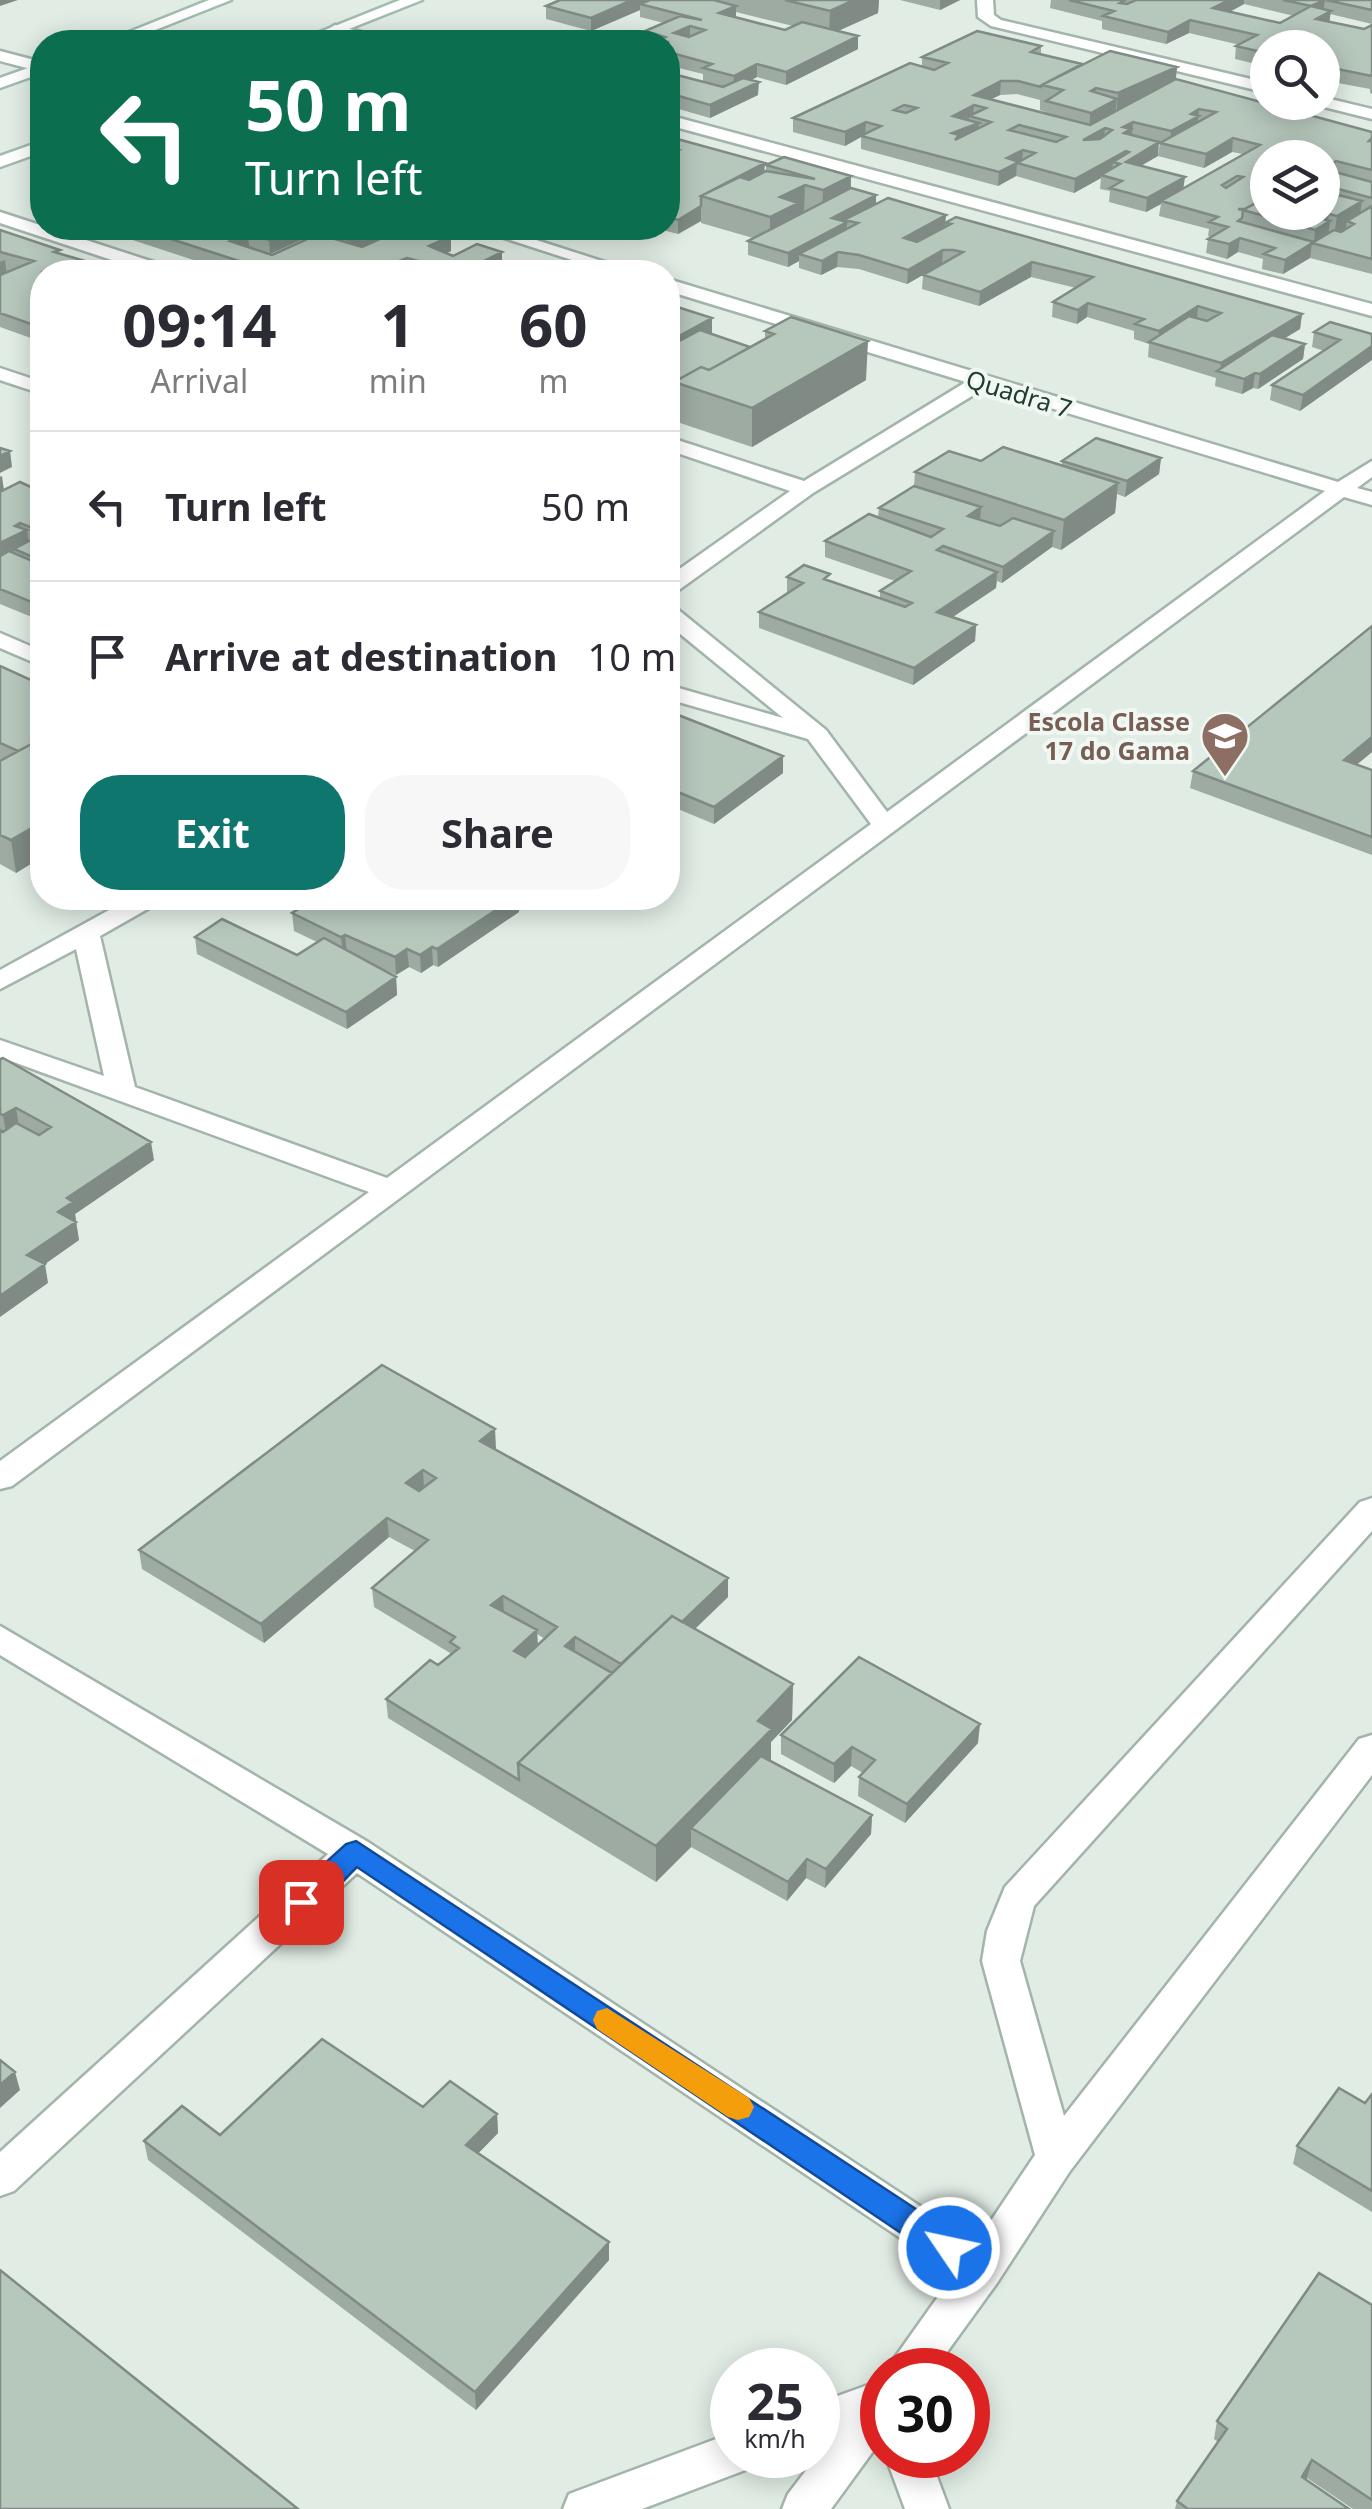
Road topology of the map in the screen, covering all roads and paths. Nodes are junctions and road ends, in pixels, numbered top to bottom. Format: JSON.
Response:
{"nodes":[{"id":1,"x":223,"y":0,"type":"edge"},
{"id":2,"x":414,"y":0,"type":"edge"},
{"id":3,"x":985,"y":0,"type":"edge"},
{"id":4,"x":144,"y":30,"type":"edge"},
{"id":5,"x":335,"y":30,"type":"edge"},
{"id":6,"x":0,"y":56,"type":"edge"},
{"id":7,"x":30,"y":65,"type":"edge"},
{"id":8,"x":30,"y":73,"type":"edge"},
{"id":9,"x":1250,"y":84,"type":"edge"},
{"id":10,"x":0,"y":86,"type":"edge"},
{"id":11,"x":30,"y":90,"type":"edge"},
{"id":12,"x":1340,"y":106,"type":"edge"},
{"id":13,"x":1372,"y":114,"type":"edge"},
{"id":14,"x":680,"y":123,"type":"edge"},
{"id":15,"x":30,"y":151,"type":"edge"},
{"id":16,"x":0,"y":162,"type":"edge"},
{"id":17,"x":0,"y":217,"type":"edge"},
{"id":18,"x":30,"y":227,"type":"edge"},
{"id":19,"x":69,"y":240,"type":"edge"},
{"id":20,"x":522,"y":240,"type":"edge"},
{"id":21,"x":128,"y":260,"type":"edge"},
{"id":22,"x":587,"y":260,"type":"edge"},
{"id":23,"x":680,"y":289,"type":"edge"},
{"id":24,"x":1372,"y":310,"type":"edge"},
{"id":25,"x":0,"y":374,"type":"edge"},
{"id":26,"x":980,"y":382,"type":"junction"},
{"id":27,"x":30,"y":384,"type":"edge"},
{"id":28,"x":680,"y":446,"type":"edge"},
{"id":29,"x":1372,"y":467,"type":"edge"},
{"id":30,"x":806,"y":489,"type":"junction"},
{"id":31,"x":1342,"y":490,"type":"junction"},
{"id":32,"x":1372,"y":499,"type":"edge"},
{"id":33,"x":680,"y":578,"type":"edge"},
{"id":34,"x":680,"y":623,"type":"edge"},
{"id":35,"x":0,"y":640,"type":"edge"},
{"id":36,"x":30,"y":654,"type":"edge"},
{"id":37,"x":680,"y":695,"type":"edge"},
{"id":38,"x":818,"y":735,"type":"junction"},
{"id":39,"x":884,"y":824,"type":"junction"},
{"id":40,"x":127,"y":910,"type":"edge"},
{"id":41,"x":86,"y":933,"type":"junction"},
{"id":42,"x":0,"y":981,"type":"edge"},
{"id":43,"x":0,"y":1048,"type":"edge"},
{"id":44,"x":122,"y":1092,"type":"junction"},
{"id":45,"x":392,"y":1190,"type":"junction"},
{"id":46,"x":0,"y":1478,"type":"edge"},
{"id":47,"x":1372,"y":1510,"type":"edge"},
{"id":48,"x":0,"y":1639,"type":"edge"},
{"id":49,"x":1372,"y":1749,"type":"edge"},
{"id":50,"x":356,"y":1852,"type":"junction"},
{"id":51,"x":1056,"y":2158,"type":"junction"},
{"id":52,"x":0,"y":2178,"type":"edge"},
{"id":53,"x":982,"y":2270,"type":"junction"},
{"id":54,"x":924,"y":2348,"type":"edge"},
{"id":55,"x":860,"y":2432,"type":"edge"},
{"id":56,"x":710,"y":2462,"type":"edge"},
{"id":57,"x":916,"y":2478,"type":"edge"},
{"id":58,"x":585,"y":2509,"type":"edge"},
{"id":59,"x":804,"y":2509,"type":"edge"},
{"id":60,"x":927,"y":2509,"type":"edge"}],
"edges":[{"from":1,"to":4,"type":"street"},
{"from":2,"to":5,"type":"street"},
{"from":3,"to":9,"type":"street"},
{"from":6,"to":7,"type":"street"},
{"from":8,"to":10,"type":"street"},
{"from":10,"to":11,"type":"street"},
{"from":12,"to":13,"type":"street"},
{"from":14,"to":24,"type":"street"},
{"from":15,"to":16,"type":"street"},
{"from":17,"to":18,"type":"street"},
{"from":19,"to":21,"type":"street"},
{"from":20,"to":22,"type":"street"},
{"from":23,"to":26,"type":"street","name":"Quadra 7"},
{"from":25,"to":27,"type":"street"},
{"from":26,"to":30,"type":"street"},
{"from":26,"to":31,"type":"street","name":"Quadra 7"},
{"from":28,"to":30,"type":"street"},
{"from":29,"to":31,"type":"street"},
{"from":30,"to":33,"type":"street"},
{"from":31,"to":32,"type":"street","name":"Quadra 7"},
{"from":31,"to":39,"type":"street"},
{"from":34,"to":38,"type":"street"},
{"from":35,"to":36,"type":"street"},
{"from":37,"to":38,"type":"street"},
{"from":38,"to":39,"type":"street"},
{"from":39,"to":45,"type":"street"},
{"from":40,"to":41,"type":"street"},
{"from":41,"to":42,"type":"street"},
{"from":41,"to":44,"type":"street"},
{"from":43,"to":44,"type":"street"},
{"from":44,"to":45,"type":"street"},
{"from":45,"to":46,"type":"street"},
{"from":47,"to":51,"type":"street"},
{"from":48,"to":50,"type":"street"},
{"from":49,"to":51,"type":"street"},
{"from":50,"to":52,"type":"street"},
{"from":50,"to":53,"type":"street"},
{"from":51,"to":53,"type":"street"},
{"from":53,"to":54,"type":"street"},
{"from":55,"to":59,"type":"street"},
{"from":56,"to":58,"type":"street"},
{"from":57,"to":60,"type":"street"}]}
